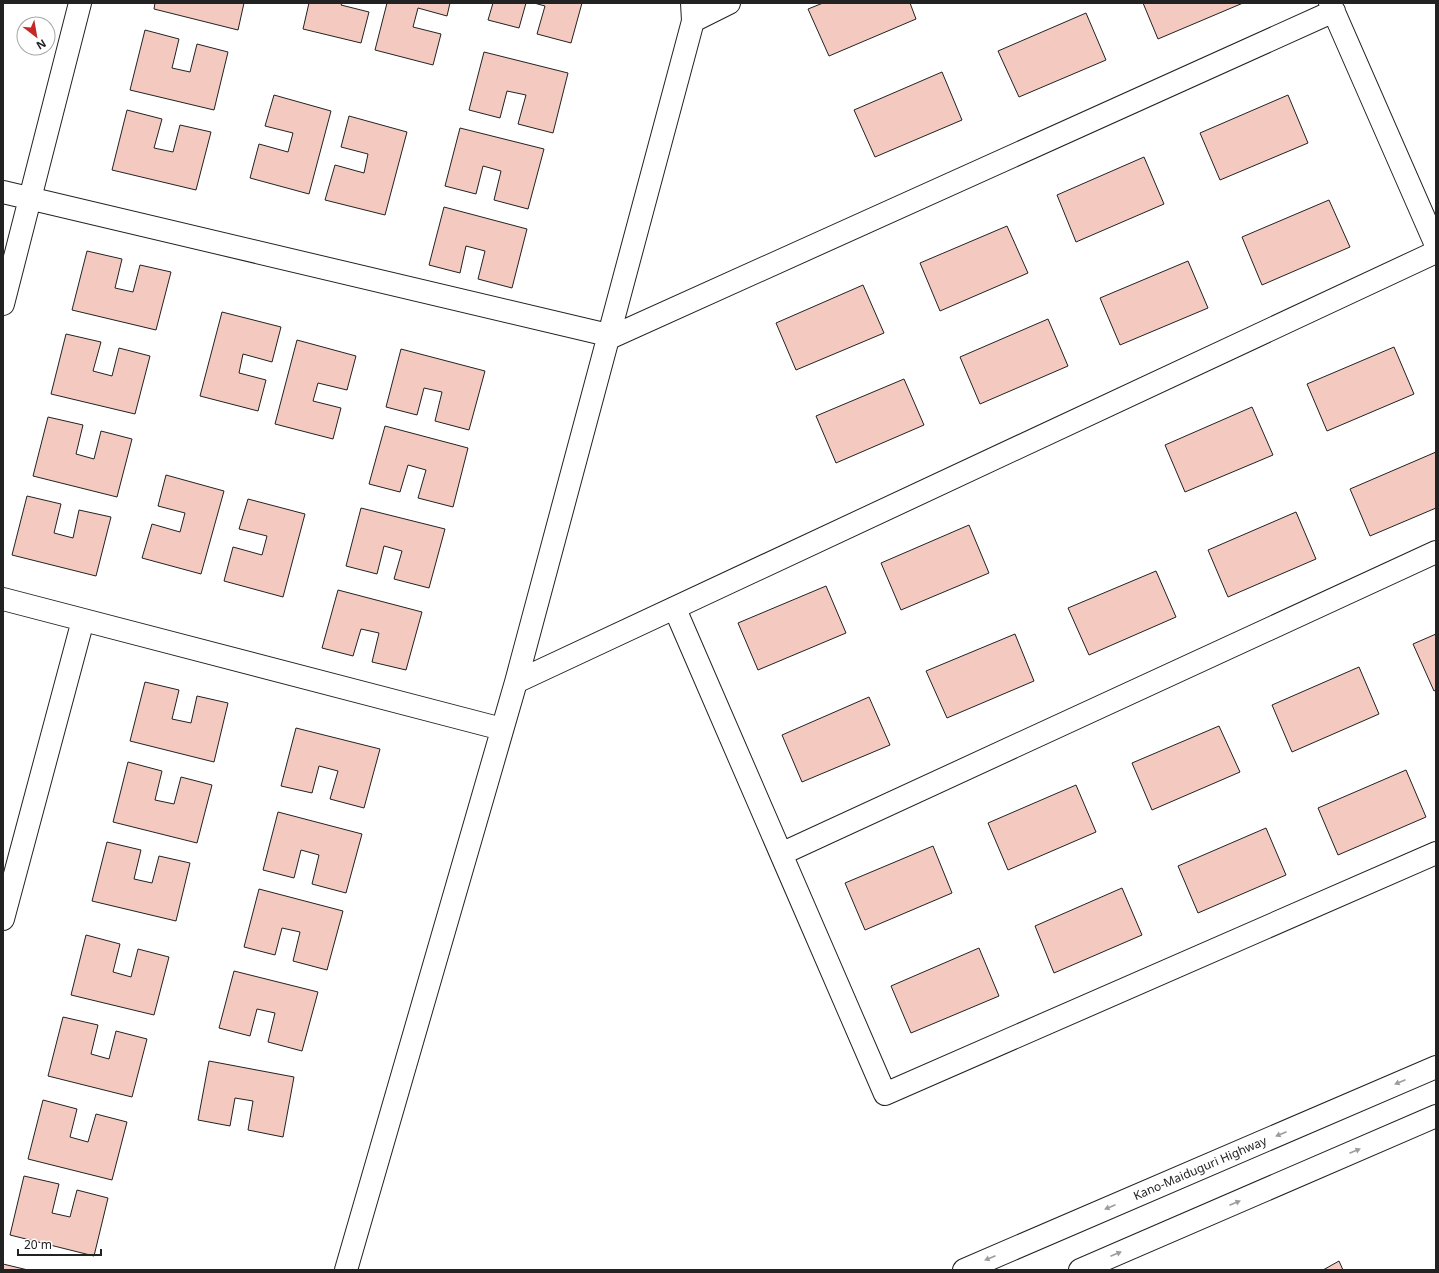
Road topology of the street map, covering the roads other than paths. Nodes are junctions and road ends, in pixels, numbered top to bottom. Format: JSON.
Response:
{"nodes":[{"id":1,"x":80,"y":3,"type":"edge"},
{"id":2,"x":729,"y":3,"type":"edge"},
{"id":3,"x":1332,"y":7,"type":"edge"},
{"id":4,"x":693,"y":12,"type":"edge"},
{"id":5,"x":3,"y":192,"type":"edge"},
{"id":6,"x":30,"y":198,"type":"junction"},
{"id":7,"x":1436,"y":245,"type":"edge"},
{"id":8,"x":1436,"y":252,"type":"edge"},
{"id":9,"x":3,"y":304,"type":"edge"},
{"id":10,"x":608,"y":337,"type":"junction"},
{"id":11,"x":1436,"y":552,"type":"edge"},
{"id":12,"x":3,"y":599,"type":"edge"},
{"id":13,"x":675,"y":609,"type":"junction"},
{"id":14,"x":83,"y":620,"type":"junction"},
{"id":15,"x":516,"y":682,"type":"junction"},
{"id":16,"x":502,"y":729,"type":"junction"},
{"id":17,"x":1436,"y":853,"type":"edge"},
{"id":18,"x":781,"y":854,"type":"junction"},
{"id":19,"x":3,"y":919,"type":"edge"},
{"id":20,"x":1436,"y":1067,"type":"edge"},
{"id":21,"x":1436,"y":1116,"type":"edge"},
{"id":22,"x":346,"y":1270,"type":"edge"},
{"id":23,"x":964,"y":1270,"type":"edge"},
{"id":24,"x":1080,"y":1270,"type":"edge"}],
"edges":[{"from":1,"to":6,"type":"main road"},
{"from":2,"to":4,"type":"main road"},
{"from":3,"to":7,"type":"main road"},
{"from":3,"to":10,"type":"main road"},
{"from":4,"to":10,"type":"main road"},
{"from":5,"to":6,"type":"main road"},
{"from":6,"to":9,"type":"main road"},
{"from":6,"to":10,"type":"main road"},
{"from":8,"to":13,"type":"main road"},
{"from":10,"to":15,"type":"main road"},
{"from":11,"to":18,"type":"main road"},
{"from":12,"to":14,"type":"main road"},
{"from":13,"to":15,"type":"main road"},
{"from":13,"to":18,"type":"main road"},
{"from":14,"to":16,"type":"main road"},
{"from":14,"to":19,"type":"main road"},
{"from":15,"to":16,"type":"main road"},
{"from":16,"to":22,"type":"main road"},
{"from":17,"to":18,"type":"main road"},
{"from":20,"to":23,"type":"main road","name":"Kano-Maiduguri Highway","one_way":true},
{"from":24,"to":21,"type":"main road","one_way":true}]}
